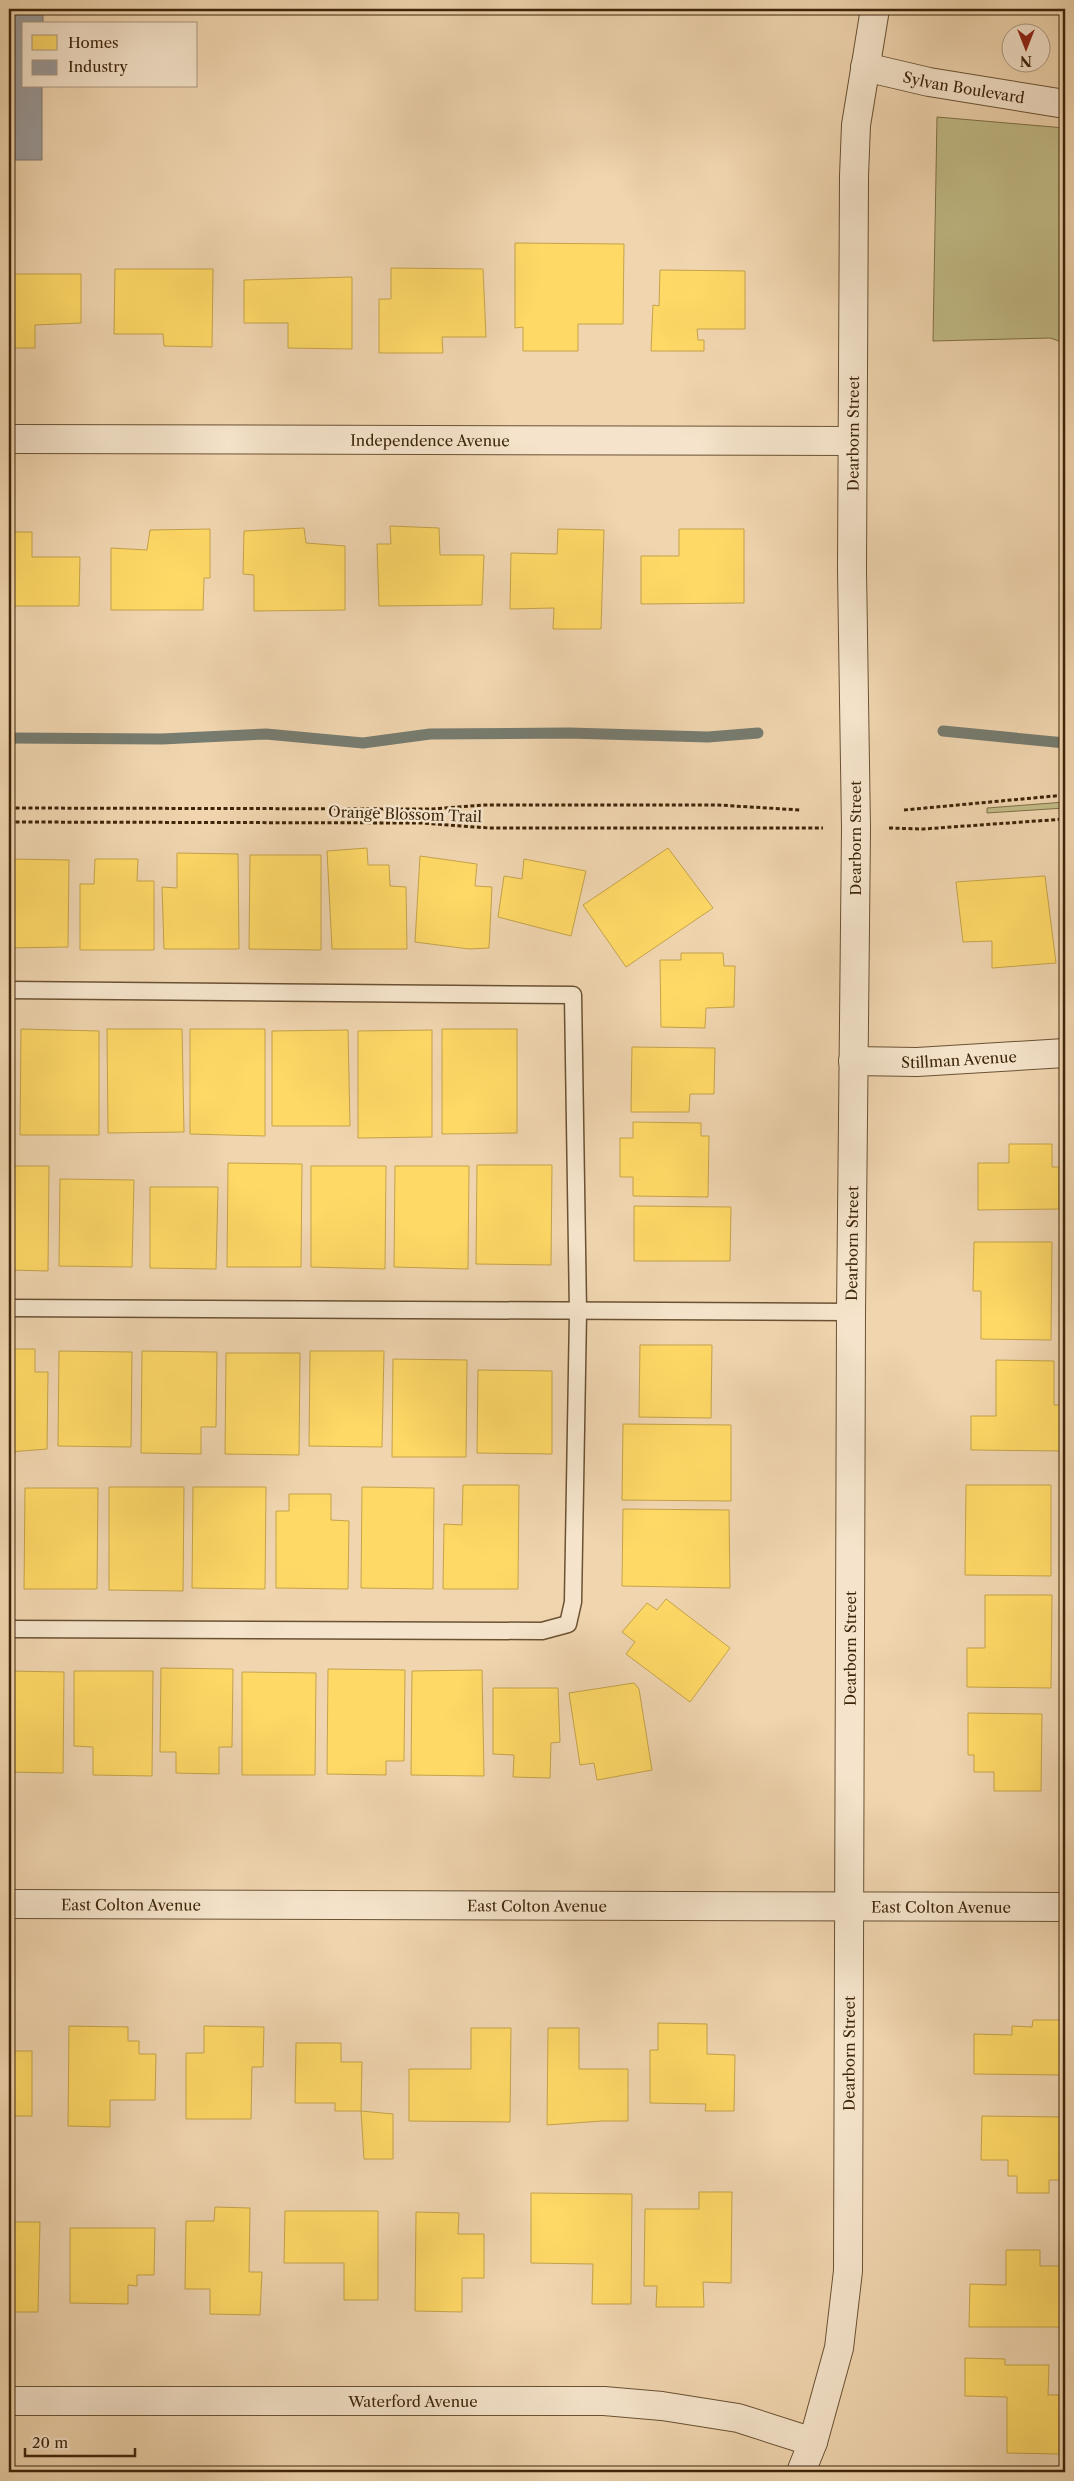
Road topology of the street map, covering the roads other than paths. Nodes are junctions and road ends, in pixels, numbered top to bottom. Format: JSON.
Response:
{"nodes":[{"id":1,"x":875,"y":9,"type":"edge"},
{"id":2,"x":865,"y":67,"type":"junction"},
{"id":3,"x":1065,"y":104,"type":"edge"},
{"id":4,"x":9,"y":439,"type":"edge"},
{"id":5,"x":852,"y":441,"type":"junction"},
{"id":6,"x":9,"y":990,"type":"edge"},
{"id":7,"x":1065,"y":1053,"type":"edge"},
{"id":8,"x":853,"y":1061,"type":"junction"},
{"id":9,"x":9,"y":1308,"type":"edge"},
{"id":10,"x":578,"y":1312,"type":"junction"},
{"id":11,"x":851,"y":1312,"type":"junction"},
{"id":12,"x":9,"y":1630,"type":"edge"},
{"id":13,"x":9,"y":1904,"type":"edge"},
{"id":14,"x":849,"y":1906,"type":"junction"},
{"id":15,"x":1065,"y":1907,"type":"edge"},
{"id":16,"x":9,"y":2401,"type":"edge"},
{"id":17,"x":813,"y":2442,"type":"junction"},
{"id":18,"x":801,"y":2472,"type":"edge"}],
"edges":[{"from":1,"to":2,"type":"street","name":"Dearborn Street"},
{"from":2,"to":3,"type":"street","name":"Sylvan Boulevard"},
{"from":2,"to":5,"type":"street","name":"Dearborn Street"},
{"from":4,"to":5,"type":"street","name":"Independence Avenue"},
{"from":5,"to":8,"type":"street","name":"Dearborn Street"},
{"from":6,"to":10,"type":"lane"},
{"from":7,"to":8,"type":"street","name":"Stillman Avenue"},
{"from":8,"to":11,"type":"street","name":"Dearborn Street"},
{"from":9,"to":10,"type":"lane"},
{"from":10,"to":11,"type":"lane"},
{"from":10,"to":12,"type":"lane"},
{"from":11,"to":14,"type":"street","name":"Dearborn Street"},
{"from":13,"to":14,"type":"street","name":"East Colton Avenue"},
{"from":14,"to":15,"type":"street","name":"East Colton Avenue"},
{"from":14,"to":17,"type":"street","name":"Dearborn Street"},
{"from":16,"to":17,"type":"street","name":"Waterford Avenue"},
{"from":17,"to":18,"type":"street","name":"Dearborn Street"}]}
